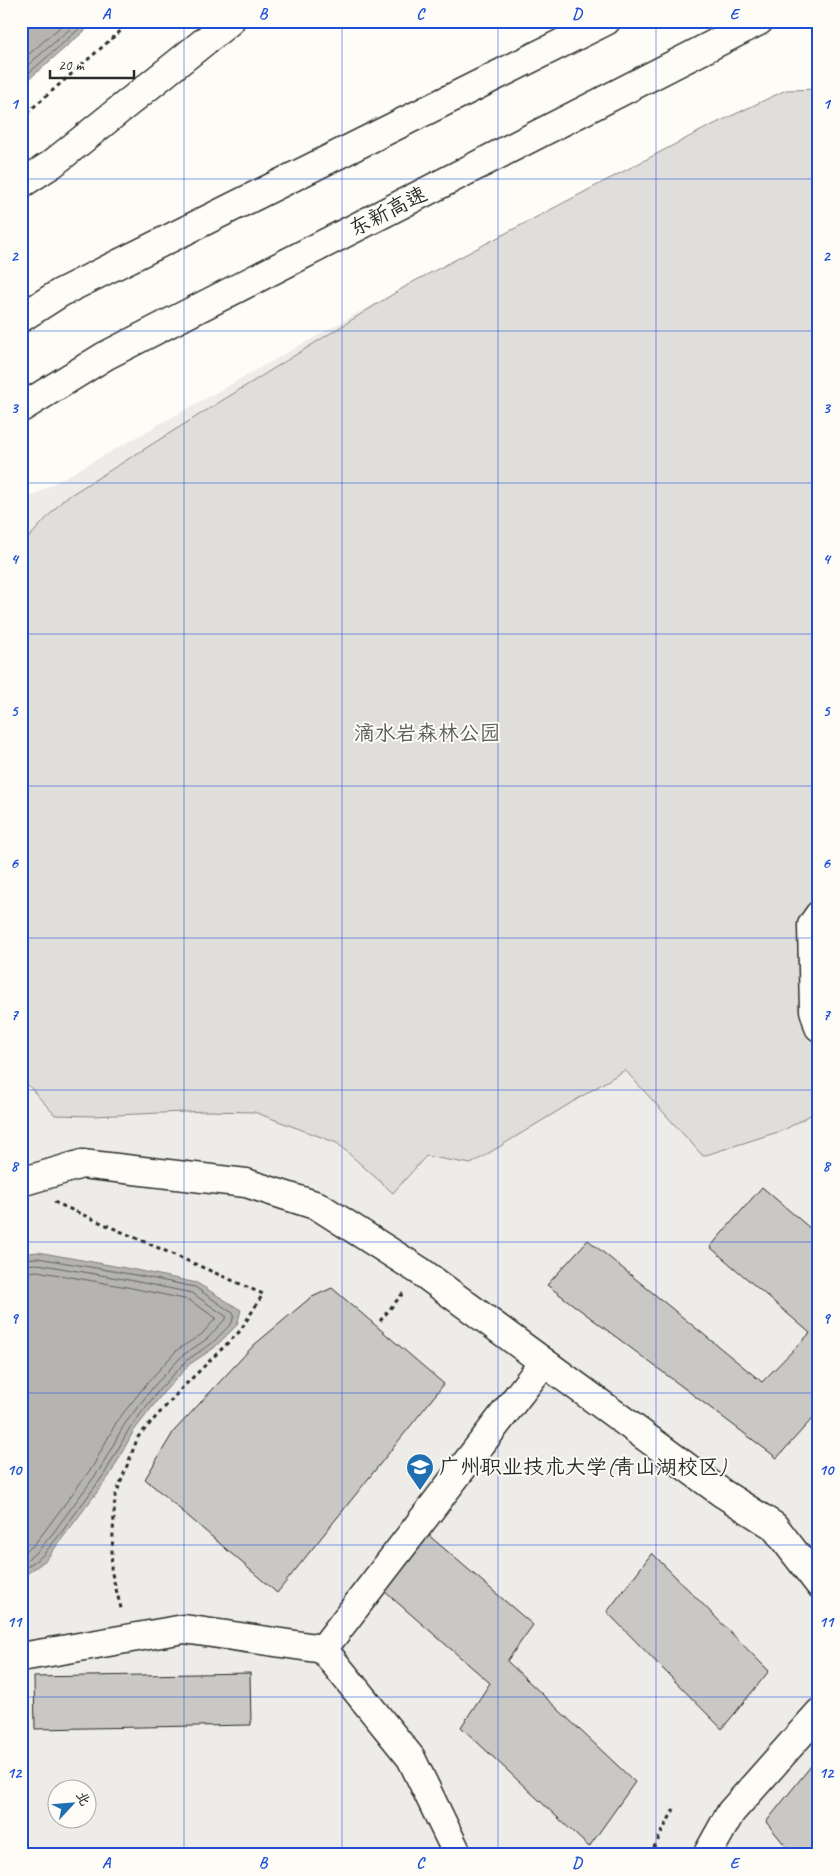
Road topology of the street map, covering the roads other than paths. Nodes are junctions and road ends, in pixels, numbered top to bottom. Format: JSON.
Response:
{"nodes":[{"id":1,"x":230,"y":21,"type":"edge"},
{"id":2,"x":606,"y":21,"type":"edge"},
{"id":3,"x":759,"y":21,"type":"edge"},
{"id":4,"x":21,"y":184,"type":"edge"},
{"id":5,"x":21,"y":318,"type":"edge"},
{"id":6,"x":21,"y":408,"type":"edge"},
{"id":7,"x":819,"y":915,"type":"edge"},
{"id":8,"x":819,"y":1028,"type":"edge"},
{"id":9,"x":21,"y":1182,"type":"edge"},
{"id":10,"x":544,"y":1362,"type":"junction"},
{"id":11,"x":819,"y":1584,"type":"edge"},
{"id":12,"x":323,"y":1649,"type":"junction"},
{"id":13,"x":21,"y":1657,"type":"edge"},
{"id":14,"x":819,"y":1713,"type":"edge"},
{"id":15,"x":458,"y":1855,"type":"edge"},
{"id":16,"x":707,"y":1855,"type":"edge"}],
"edges":[{"from":1,"to":4,"type":"main road"},
{"from":2,"to":5,"type":"main road"},
{"from":3,"to":6,"type":"main road","name":"东新高速"},
{"from":7,"to":8,"type":"main road"},
{"from":9,"to":10,"type":"main road"},
{"from":10,"to":11,"type":"main road"},
{"from":10,"to":12,"type":"main road"},
{"from":12,"to":13,"type":"main road"},
{"from":12,"to":15,"type":"main road"},
{"from":14,"to":16,"type":"main road"}]}
